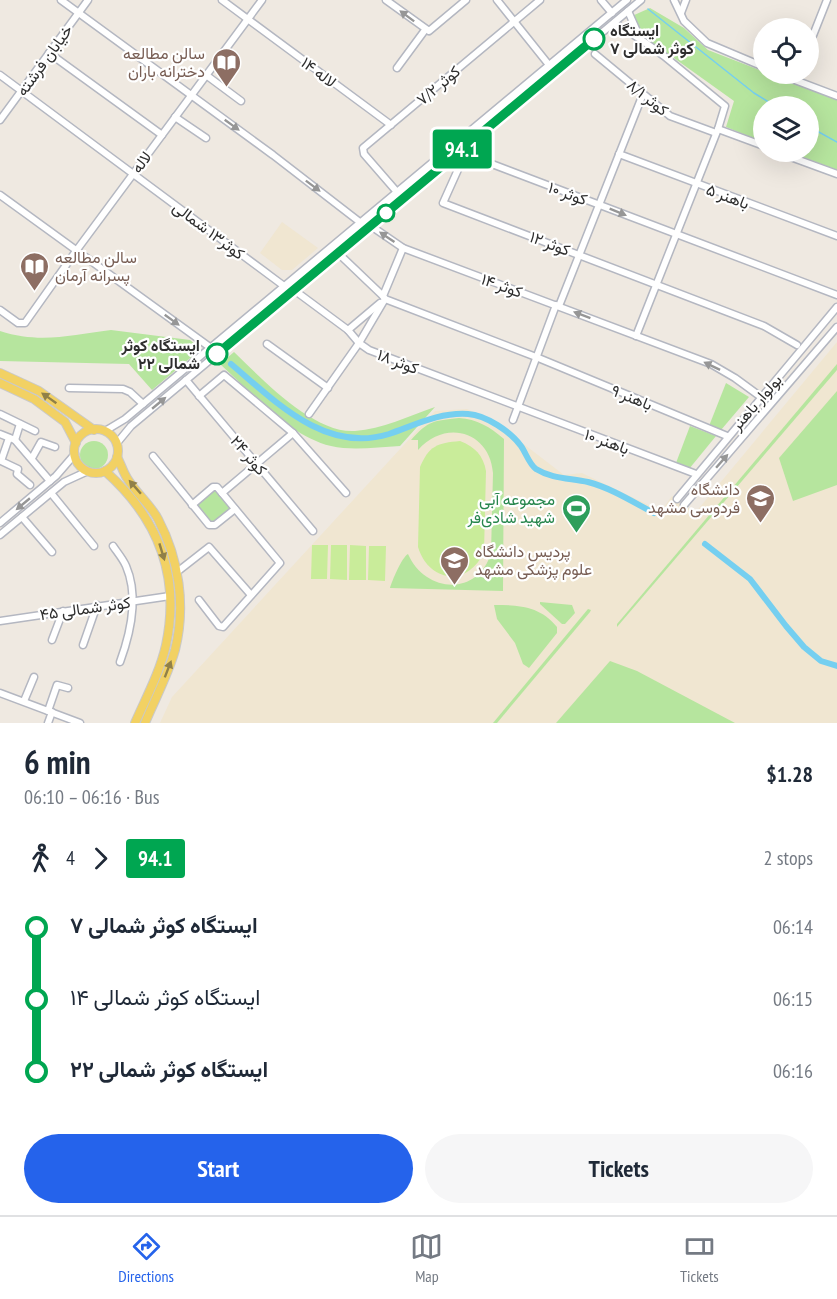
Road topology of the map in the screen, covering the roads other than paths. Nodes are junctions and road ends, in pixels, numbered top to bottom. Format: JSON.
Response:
{"nodes":[{"id":1,"x":61,"y":0,"type":"edge"},
{"id":2,"x":88,"y":0,"type":"edge"},
{"id":3,"x":222,"y":0,"type":"edge"},
{"id":4,"x":262,"y":0,"type":"edge"},
{"id":5,"x":386,"y":0,"type":"edge"},
{"id":6,"x":466,"y":0,"type":"edge"},
{"id":7,"x":497,"y":0,"type":"edge"},
{"id":8,"x":540,"y":0,"type":"edge"},
{"id":9,"x":601,"y":0,"type":"edge"},
{"id":10,"x":627,"y":0,"type":"edge"},
{"id":11,"x":641,"y":0,"type":"edge"},
{"id":12,"x":674,"y":0,"type":"edge"},
{"id":13,"x":686,"y":0,"type":"edge"},
{"id":14,"x":827,"y":0,"type":"edge"},
{"id":15,"x":628,"y":11,"type":"junction"},
{"id":16,"x":78,"y":13,"type":"junction"},
{"id":17,"x":612,"y":13,"type":"junction"},
{"id":18,"x":681,"y":13,"type":"junction"},
{"id":19,"x":248,"y":19,"type":"junction"},
{"id":20,"x":819,"y":20,"type":"edge"},
{"id":21,"x":514,"y":21,"type":"junction"},
{"id":22,"x":614,"y":24,"type":"junction"},
{"id":23,"x":427,"y":30,"type":"junction"},
{"id":24,"x":640,"y":39,"type":"junction"},
{"id":25,"x":49,"y":53,"type":"junction"},
{"id":26,"x":595,"y":54,"type":"dead end"},
{"id":27,"x":753,"y":63,"type":"edge"},
{"id":28,"x":549,"y":65,"type":"junction"},
{"id":29,"x":397,"y":68,"type":"dead end"},
{"id":30,"x":0,"y":75,"type":"edge"},
{"id":31,"x":206,"y":75,"type":"junction"},
{"id":32,"x":812,"y":84,"type":"edge"},
{"id":33,"x":21,"y":91,"type":"junction"},
{"id":34,"x":643,"y":94,"type":"junction"},
{"id":35,"x":191,"y":96,"type":"junction"},
{"id":36,"x":837,"y":96,"type":"edge"},
{"id":37,"x":242,"y":101,"type":"dead end"},
{"id":38,"x":175,"y":117,"type":"junction"},
{"id":39,"x":0,"y":120,"type":"edge"},
{"id":40,"x":391,"y":124,"type":"junction"},
{"id":41,"x":717,"y":131,"type":"junction"},
{"id":42,"x":162,"y":135,"type":"junction"},
{"id":43,"x":206,"y":138,"type":"dead end"},
{"id":44,"x":753,"y":142,"type":"edge"},
{"id":45,"x":462,"y":153,"type":"junction"},
{"id":46,"x":619,"y":154,"type":"junction"},
{"id":47,"x":804,"y":162,"type":"edge"},
{"id":48,"x":430,"y":165,"type":"junction"},
{"id":49,"x":436,"y":171,"type":"junction"},
{"id":50,"x":133,"y":174,"type":"junction"},
{"id":51,"x":837,"y":174,"type":"edge"},
{"id":52,"x":409,"y":182,"type":"junction"},
{"id":53,"x":697,"y":184,"type":"junction"},
{"id":54,"x":414,"y":190,"type":"junction"},
{"id":55,"x":397,"y":192,"type":"junction"},
{"id":56,"x":0,"y":195,"type":"edge"},
{"id":57,"x":599,"y":204,"type":"junction"},
{"id":58,"x":361,"y":223,"type":"junction"},
{"id":59,"x":371,"y":226,"type":"junction"},
{"id":60,"x":676,"y":235,"type":"junction"},
{"id":61,"x":837,"y":236,"type":"edge"},
{"id":62,"x":403,"y":248,"type":"junction"},
{"id":63,"x":76,"y":251,"type":"junction"},
{"id":64,"x":338,"y":253,"type":"junction"},
{"id":65,"x":579,"y":254,"type":"junction"},
{"id":66,"x":657,"y":285,"type":"junction"},
{"id":67,"x":284,"y":286,"type":"junction"},
{"id":68,"x":294,"y":290,"type":"junction"},
{"id":69,"x":837,"y":295,"type":"edge"},
{"id":70,"x":384,"y":298,"type":"junction"},
{"id":71,"x":557,"y":305,"type":"junction"},
{"id":72,"x":837,"y":307,"type":"edge"},
{"id":73,"x":0,"y":310,"type":"edge"},
{"id":74,"x":827,"y":319,"type":"junction"},
{"id":75,"x":837,"y":327,"type":"edge"},
{"id":76,"x":348,"y":330,"type":"junction"},
{"id":77,"x":636,"y":336,"type":"junction"},
{"id":78,"x":359,"y":343,"type":"junction"},
{"id":79,"x":267,"y":344,"type":"dead end"},
{"id":80,"x":797,"y":345,"type":"dead end"},
{"id":81,"x":211,"y":348,"type":"junction"},
{"id":82,"x":536,"y":357,"type":"junction"},
{"id":83,"x":0,"y":373,"type":"edge"},
{"id":84,"x":186,"y":380,"type":"junction"},
{"id":85,"x":0,"y":383,"type":"edge"},
{"id":86,"x":69,"y":388,"type":"dead end"},
{"id":87,"x":328,"y":388,"type":"junction"},
{"id":88,"x":199,"y":396,"type":"junction"},
{"id":89,"x":761,"y":397,"type":"junction"},
{"id":90,"x":143,"y":404,"type":"junction"},
{"id":91,"x":517,"y":408,"type":"junction"},
{"id":92,"x":0,"y":414,"type":"edge"},
{"id":93,"x":309,"y":414,"type":"dead end"},
{"id":94,"x":513,"y":420,"type":"dead end"},
{"id":95,"x":20,"y":424,"type":"junction"},
{"id":96,"x":94,"y":430,"type":"junction"},
{"id":97,"x":35,"y":431,"type":"dead end"},
{"id":98,"x":105,"y":431,"type":"junction"},
{"id":99,"x":293,"y":433,"type":"junction"},
{"id":100,"x":0,"y":434,"type":"edge"},
{"id":101,"x":727,"y":436,"type":"junction"},
{"id":102,"x":12,"y":439,"type":"junction"},
{"id":103,"x":76,"y":443,"type":"junction"},
{"id":104,"x":117,"y":443,"type":"junction"},
{"id":105,"x":55,"y":447,"type":"dead end"},
{"id":106,"x":1,"y":454,"type":"edge"},
{"id":107,"x":75,"y":454,"type":"junction"},
{"id":108,"x":153,"y":456,"type":"dead end"},
{"id":109,"x":117,"y":457,"type":"junction"},
{"id":110,"x":32,"y":458,"type":"junction"},
{"id":111,"x":256,"y":464,"type":"junction"},
{"id":112,"x":88,"y":471,"type":"junction"},
{"id":113,"x":105,"y":471,"type":"junction"},
{"id":114,"x":696,"y":474,"type":"junction"},
{"id":115,"x":50,"y":481,"type":"junction"},
{"id":116,"x":30,"y":485,"type":"dead end"},
{"id":117,"x":51,"y":493,"type":"junction"},
{"id":118,"x":222,"y":493,"type":"junction"},
{"id":119,"x":346,"y":493,"type":"dead end"},
{"id":120,"x":192,"y":505,"type":"junction"},
{"id":121,"x":235,"y":509,"type":"junction"},
{"id":122,"x":22,"y":517,"type":"junction"},
{"id":123,"x":0,"y":523,"type":"edge"},
{"id":124,"x":313,"y":531,"type":"dead end"},
{"id":125,"x":0,"y":535,"type":"edge"},
{"id":126,"x":94,"y":546,"type":"dead end"},
{"id":127,"x":113,"y":546,"type":"dead end"},
{"id":128,"x":52,"y":552,"type":"dead end"},
{"id":129,"x":177,"y":572,"type":"junction"},
{"id":130,"x":251,"y":595,"type":"junction"},
{"id":131,"x":170,"y":596,"type":"junction"},
{"id":132,"x":199,"y":600,"type":"dead end"},
{"id":133,"x":133,"y":601,"type":"junction"},
{"id":134,"x":97,"y":605,"type":"junction"},
{"id":135,"x":63,"y":611,"type":"junction"},
{"id":136,"x":0,"y":621,"type":"edge"},
{"id":137,"x":52,"y":640,"type":"dead end"},
{"id":138,"x":83,"y":645,"type":"dead end"},
{"id":139,"x":120,"y":662,"type":"dead end"},
{"id":140,"x":34,"y":677,"type":"dead end"},
{"id":141,"x":68,"y":688,"type":"dead end"},
{"id":142,"x":0,"y":693,"type":"edge"},
{"id":143,"x":24,"y":701,"type":"junction"},
{"id":144,"x":50,"y":712,"type":"junction"},
{"id":145,"x":48,"y":723,"type":"edge"},
{"id":146,"x":80,"y":723,"type":"edge"},
{"id":147,"x":135,"y":723,"type":"edge"},
{"id":148,"x":146,"y":723,"type":"edge"}],
"edges":[{"from":1,"to":16,"type":"street"},
{"from":2,"to":16,"type":"street","name":"خیابان فرشته"},
{"from":3,"to":19,"type":"street","name":"لاله ۱۴"},
{"from":4,"to":19,"type":"street","name":"لاله"},
{"from":23,"to":5,"type":"street","one_way":true},
{"from":6,"to":23,"type":"street"},
{"from":7,"to":21,"type":"street"},
{"from":8,"to":21,"type":"street","name":"کوثر ۷/۲"},
{"from":9,"to":17,"type":"street"},
{"from":10,"to":17,"type":"street"},
{"from":11,"to":15,"type":"street"},
{"from":12,"to":18,"type":"street"},
{"from":13,"to":18,"type":"street"},
{"from":14,"to":20,"type":"street"},
{"from":15,"to":22,"type":"street"},
{"from":15,"to":24,"type":"street"},
{"from":16,"to":25,"type":"street","name":"خیابان فرشته"},
{"from":16,"to":35,"type":"street"},
{"from":17,"to":28,"type":"street"},
{"from":18,"to":27,"type":"street"},
{"from":19,"to":31,"type":"street","name":"لاله"},
{"from":19,"to":40,"type":"street","name":"لاله ۱۴"},
{"from":21,"to":28,"type":"street"},
{"from":21,"to":40,"type":"street","name":"کوثر ۷/۲"},
{"from":22,"to":24,"type":"street"},
{"from":22,"to":45,"type":"street"},
{"from":23,"to":29,"type":"street"},
{"from":24,"to":41,"type":"street"},
{"from":25,"to":33,"type":"street","name":"خیابان فرشته"},
{"from":25,"to":42,"type":"street"},
{"from":26,"to":34,"type":"street","name":"کوثر ۸/۱"},
{"from":28,"to":48,"type":"street"},
{"from":30,"to":33,"type":"street","name":"کوثر۱۳ شمالی"},
{"from":31,"to":35,"type":"street","name":"لاله"},
{"from":31,"to":37,"type":"street"},
{"from":32,"to":36,"type":"street"},
{"from":33,"to":39,"type":"street","name":"خیابان فرشته"},
{"from":33,"to":50,"type":"street","name":"کوثر۱۳ شمالی"},
{"from":34,"to":41,"type":"street","name":"کوثر ۸/۱"},
{"from":34,"to":46,"type":"street"},
{"from":35,"to":38,"type":"street","name":"لاله"},
{"from":35,"to":58,"type":"street","one_way":true},
{"from":38,"to":42,"type":"street","name":"لاله"},
{"from":38,"to":43,"type":"street"},
{"from":40,"to":55,"type":"street","name":"کوثر ۷/۲"},
{"from":41,"to":44,"type":"street","name":"کوثر ۸/۱"},
{"from":41,"to":53,"type":"street"},
{"from":42,"to":50,"type":"street","name":"لاله"},
{"from":45,"to":49,"type":"street"},
{"from":45,"to":57,"type":"street","name":"کوثر ۱۰"},
{"from":45,"to":65,"type":"street","name":"کوثر ۱۲"},
{"from":46,"to":53,"type":"street","name":"باهنر ۵"},
{"from":46,"to":57,"type":"street"},
{"from":47,"to":51,"type":"street"},
{"from":48,"to":49,"type":"street"},
{"from":48,"to":52,"type":"street"},
{"from":49,"to":54,"type":"street"},
{"from":50,"to":63,"type":"street","name":"لاله"},
{"from":50,"to":67,"type":"street","name":"کوثر۱۳ شمالی"},
{"from":52,"to":54,"type":"street"},
{"from":52,"to":55,"type":"street"},
{"from":53,"to":60,"type":"street"},
{"from":53,"to":61,"type":"street","name":"باهنر ۵"},
{"from":54,"to":59,"type":"street"},
{"from":55,"to":58,"type":"street"},
{"from":56,"to":63,"type":"street"},
{"from":57,"to":60,"type":"street","name":"کوثر ۱۰","one_way":true},
{"from":57,"to":65,"type":"street"},
{"from":58,"to":67,"type":"street"},
{"from":62,"to":59,"type":"street","name":"کوثر ۱۴","one_way":true},
{"from":59,"to":64,"type":"street"},
{"from":60,"to":66,"type":"street"},
{"from":60,"to":69,"type":"street","name":"کوثر ۱۰"},
{"from":62,"to":70,"type":"street"},
{"from":62,"to":71,"type":"street","name":"کوثر ۱۴"},
{"from":63,"to":73,"type":"street","name":"لاله"},
{"from":63,"to":81,"type":"street","one_way":true},
{"from":64,"to":68,"type":"street"},
{"from":64,"to":70,"type":"street"},
{"from":65,"to":66,"type":"street","name":"کوثر ۱۲"},
{"from":65,"to":71,"type":"street"},
{"from":66,"to":77,"type":"street"},
{"from":66,"to":80,"type":"street","name":"کوثر ۱۲"},
{"from":67,"to":81,"type":"street"},
{"from":68,"to":76,"type":"street","name":"کوثر ۱۸"},
{"from":68,"to":84,"type":"street"},
{"from":70,"to":76,"type":"street"},
{"from":70,"to":78,"type":"street"},
{"from":70,"to":82,"type":"street","name":"باهنر ۹"},
{"from":77,"to":71,"type":"street","name":"کوثر ۱۴","one_way":true},
{"from":71,"to":82,"type":"street"},
{"from":72,"to":74,"type":"street","name":"بولوار باهنر"},
{"from":74,"to":75,"type":"street"},
{"from":74,"to":89,"type":"street","name":"بولوار باهنر"},
{"from":114,"to":75,"type":"street","name":"بولوار باهنر","one_way":true},
{"from":76,"to":78,"type":"street","name":"کوثر ۱۸"},
{"from":89,"to":77,"type":"street","name":"کوثر ۱۴","one_way":true},
{"from":78,"to":87,"type":"street"},
{"from":78,"to":91,"type":"street","name":"کوثر ۱۸"},
{"from":79,"to":87,"type":"street"},
{"from":81,"to":90,"type":"street"},
{"from":82,"to":91,"type":"street"},
{"from":82,"to":101,"type":"street","name":"باهنر ۹"},
{"from":96,"to":83,"type":"main road","one_way":true},
{"from":84,"to":88,"type":"street","name":"کوثر ۲۴"},
{"from":104,"to":84,"type":"street","one_way":true},
{"from":85,"to":103,"type":"main road"},
{"from":86,"to":90,"type":"street"},
{"from":87,"to":93,"type":"street"},
{"from":88,"to":99,"type":"street"},
{"from":88,"to":111,"type":"street","name":"کوثر ۲۴"},
{"from":89,"to":101,"type":"street","name":"بولوار باهنر"},
{"from":90,"to":98,"type":"street"},
{"from":91,"to":94,"type":"street"},
{"from":91,"to":114,"type":"street","name":"باهنر ۱۰"},
{"from":92,"to":95,"type":"street"},
{"from":95,"to":97,"type":"street"},
{"from":95,"to":102,"type":"street"},
{"from":96,"to":98,"type":"main road"},
{"from":96,"to":103,"type":"main road"},
{"from":98,"to":104,"type":"main road"},
{"from":99,"to":111,"type":"street"},
{"from":99,"to":119,"type":"street"},
{"from":100,"to":102,"type":"street"},
{"from":101,"to":114,"type":"street","name":"بولوار باهنر"},
{"from":102,"to":106,"type":"street"},
{"from":102,"to":110,"type":"street"},
{"from":103,"to":107,"type":"main road"},
{"from":104,"to":109,"type":"main road"},
{"from":105,"to":110,"type":"street"},
{"from":106,"to":116,"type":"street"},
{"from":107,"to":112,"type":"main road"},
{"from":107,"to":115,"type":"street"},
{"from":108,"to":120,"type":"street"},
{"from":109,"to":113,"type":"main road"},
{"from":129,"to":109,"type":"main road","one_way":true},
{"from":110,"to":115,"type":"street"},
{"from":111,"to":118,"type":"street"},
{"from":111,"to":124,"type":"street","name":"کوثر ۲۴"},
{"from":112,"to":113,"type":"main road"},
{"from":112,"to":117,"type":"street"},
{"from":113,"to":131,"type":"main road","one_way":true},
{"from":115,"to":123,"type":"street","one_way":true},
{"from":117,"to":122,"type":"street"},
{"from":117,"to":126,"type":"street"},
{"from":118,"to":120,"type":"street"},
{"from":118,"to":121,"type":"street"},
{"from":120,"to":121,"type":"street"},
{"from":121,"to":130,"type":"street"},
{"from":122,"to":125,"type":"street"},
{"from":122,"to":128,"type":"street"},
{"from":127,"to":133,"type":"street"},
{"from":129,"to":130,"type":"street"},
{"from":148,"to":129,"type":"main road","one_way":true},
{"from":130,"to":132,"type":"street"},
{"from":131,"to":133,"type":"street","name":"کوثر شمالی ۴۵"},
{"from":131,"to":147,"type":"main road"},
{"from":133,"to":134,"type":"street","name":"کوثر شمالی ۴۵"},
{"from":133,"to":139,"type":"street"},
{"from":134,"to":135,"type":"street","name":"کوثر شمالی ۴۵"},
{"from":134,"to":138,"type":"street"},
{"from":135,"to":136,"type":"street","name":"کوثر شمالی ۴۵"},
{"from":135,"to":137,"type":"street"},
{"from":140,"to":143,"type":"street"},
{"from":141,"to":144,"type":"street"},
{"from":142,"to":143,"type":"street"},
{"from":143,"to":144,"type":"street"},
{"from":144,"to":145,"type":"street"},
{"from":144,"to":146,"type":"street"}]}
